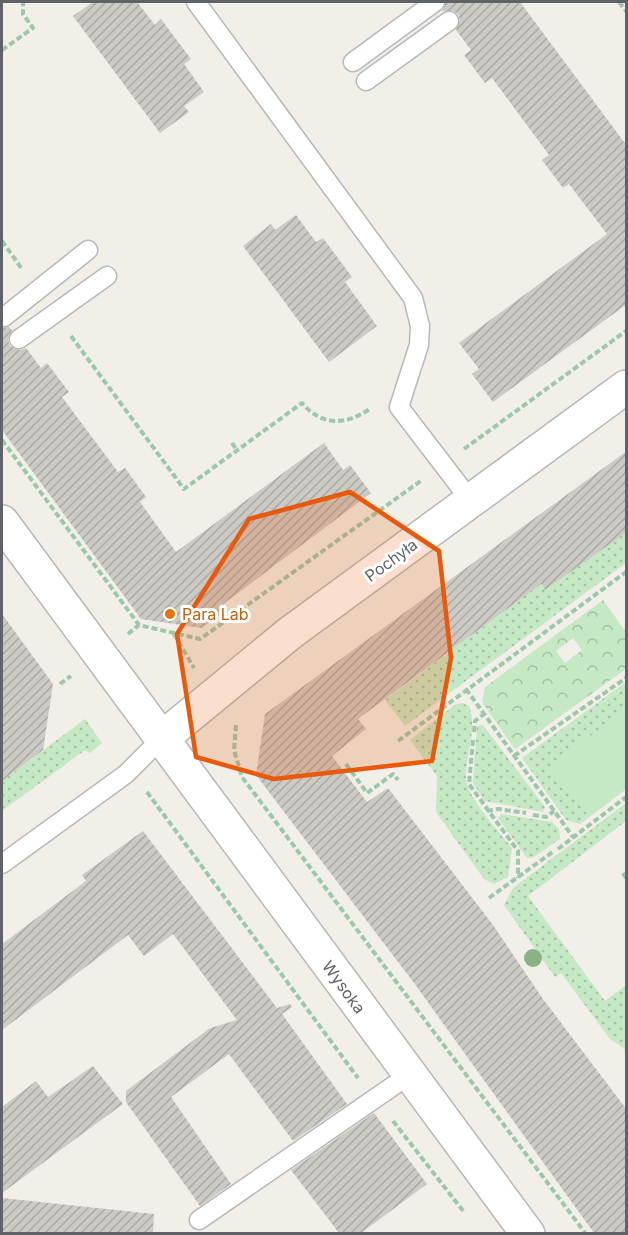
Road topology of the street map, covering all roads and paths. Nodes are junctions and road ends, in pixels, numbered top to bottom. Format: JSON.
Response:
{"nodes":[{"id":1,"x":23,"y":2,"type":"edge"},
{"id":2,"x":196,"y":2,"type":"edge"},
{"id":3,"x":435,"y":2,"type":"edge"},
{"id":4,"x":619,"y":2,"type":"edge"},
{"id":5,"x":627,"y":11,"type":"edge"},
{"id":6,"x":450,"y":21,"type":"dead end"},
{"id":7,"x":2,"y":50,"type":"edge"},
{"id":8,"x":353,"y":62,"type":"dead end"},
{"id":9,"x":366,"y":81,"type":"dead end"},
{"id":10,"x":2,"y":240,"type":"edge"},
{"id":11,"x":88,"y":250,"type":"dead end"},
{"id":12,"x":25,"y":273,"type":"dead end"},
{"id":13,"x":106,"y":276,"type":"dead end"},
{"id":14,"x":4,"y":317,"type":"dead end"},
{"id":15,"x":64,"y":326,"type":"dead end"},
{"id":16,"x":627,"y":331,"type":"edge"},
{"id":17,"x":19,"y":339,"type":"dead end"},
{"id":18,"x":627,"y":387,"type":"edge"},
{"id":19,"x":374,"y":406,"type":"dead end"},
{"id":20,"x":2,"y":440,"type":"edge"},
{"id":21,"x":232,"y":443,"type":"dead end"},
{"id":22,"x":236,"y":449,"type":"junction"},
{"id":23,"x":443,"y":465,"type":"junction"},
{"id":24,"x":471,"y":501,"type":"junction"},
{"id":25,"x":2,"y":522,"type":"edge"},
{"id":26,"x":627,"y":572,"type":"edge"},
{"id":27,"x":174,"y":634,"type":"junction"},
{"id":28,"x":195,"y":669,"type":"dead end"},
{"id":29,"x":627,"y":678,"type":"edge"},
{"id":30,"x":466,"y":689,"type":"junction"},
{"id":31,"x":485,"y":713,"type":"junction"},
{"id":32,"x":234,"y":729,"type":"dead end"},
{"id":33,"x":474,"y":732,"type":"dead end"},
{"id":34,"x":160,"y":739,"type":"junction"},
{"id":35,"x":473,"y":740,"type":"dead end"},
{"id":36,"x":398,"y":741,"type":"dead end"},
{"id":37,"x":514,"y":756,"type":"junction"},
{"id":38,"x":346,"y":764,"type":"dead end"},
{"id":39,"x":131,"y":769,"type":"junction"},
{"id":40,"x":398,"y":780,"type":"dead end"},
{"id":41,"x":627,"y":797,"type":"edge"},
{"id":42,"x":487,"y":811,"type":"junction"},
{"id":43,"x":554,"y":811,"type":"junction"},
{"id":44,"x":526,"y":813,"type":"dead end"},
{"id":45,"x":532,"y":815,"type":"dead end"},
{"id":46,"x":573,"y":837,"type":"junction"},
{"id":47,"x":2,"y":864,"type":"edge"},
{"id":48,"x":518,"y":878,"type":"junction"},
{"id":49,"x":489,"y":898,"type":"dead end"},
{"id":50,"x":409,"y":1075,"type":"junction"},
{"id":51,"x":375,"y":1099,"type":"junction"},
{"id":52,"x":469,"y":1218,"type":"dead end"},
{"id":53,"x":199,"y":1220,"type":"dead end"},
{"id":54,"x":528,"y":1233,"type":"edge"},
{"id":55,"x":586,"y":1233,"type":"edge"}],
"edges":[{"from":1,"to":7,"type":"path"},
{"from":2,"to":23,"type":"lane"},
{"from":3,"to":8,"type":"lane"},
{"from":4,"to":5,"type":"path"},
{"from":6,"to":9,"type":"lane"},
{"from":10,"to":12,"type":"path"},
{"from":11,"to":14,"type":"lane"},
{"from":13,"to":17,"type":"lane"},
{"from":15,"to":22,"type":"path"},
{"from":16,"to":23,"type":"path"},
{"from":18,"to":24,"type":"street","name":"Pochyła"},
{"from":19,"to":22,"type":"path"},
{"from":20,"to":27,"type":"path"},
{"from":21,"to":22,"type":"path"},
{"from":23,"to":24,"type":"lane"},
{"from":23,"to":27,"type":"path"},
{"from":24,"to":34,"type":"street","name":"Pochyła"},
{"from":25,"to":34,"type":"street","name":"Wysoka"},
{"from":26,"to":30,"type":"path"},
{"from":27,"to":28,"type":"path"},
{"from":29,"to":37,"type":"path"},
{"from":30,"to":31,"type":"path"},
{"from":30,"to":36,"type":"path"},
{"from":31,"to":33,"type":"path"},
{"from":31,"to":37,"type":"path"},
{"from":32,"to":55,"type":"path"},
{"from":34,"to":39,"type":"lane"},
{"from":34,"to":50,"type":"street","name":"Wysoka"},
{"from":35,"to":42,"type":"path"},
{"from":37,"to":43,"type":"path"},
{"from":38,"to":40,"type":"path"},
{"from":39,"to":47,"type":"lane"},
{"from":39,"to":51,"type":"path"},
{"from":41,"to":46,"type":"path"},
{"from":42,"to":44,"type":"path"},
{"from":42,"to":48,"type":"path"},
{"from":43,"to":45,"type":"path"},
{"from":43,"to":46,"type":"path"},
{"from":46,"to":48,"type":"path"},
{"from":48,"to":49,"type":"path"},
{"from":50,"to":51,"type":"lane"},
{"from":50,"to":54,"type":"street","name":"Wysoka"},
{"from":51,"to":52,"type":"path"},
{"from":51,"to":53,"type":"lane"}]}
